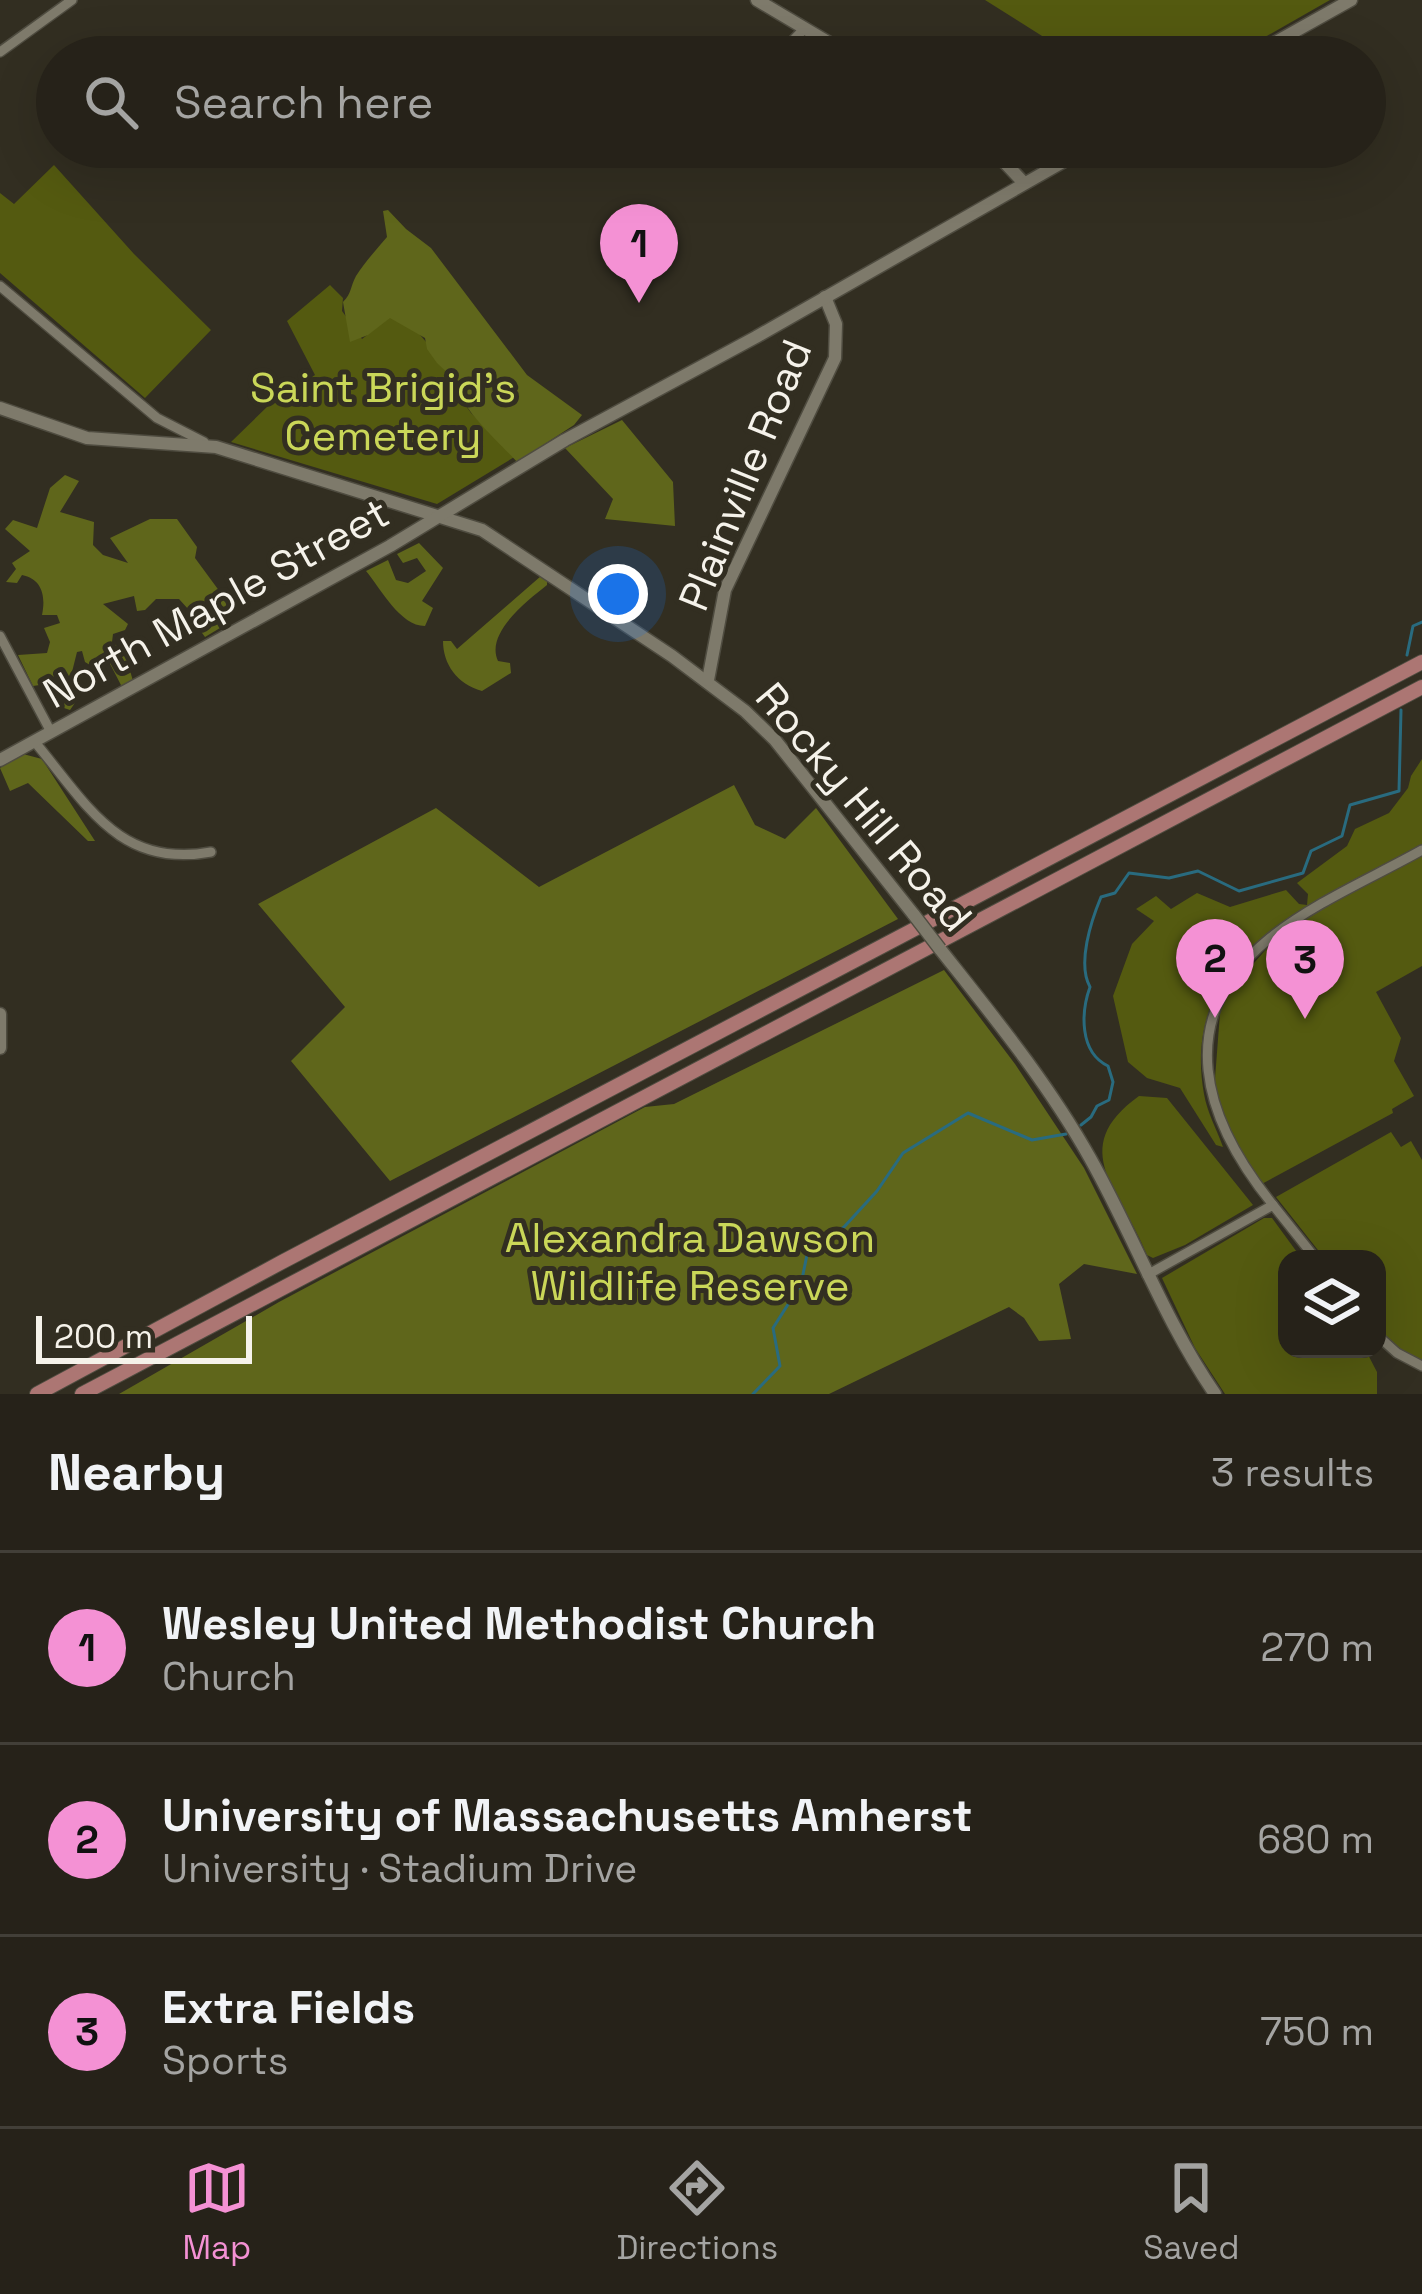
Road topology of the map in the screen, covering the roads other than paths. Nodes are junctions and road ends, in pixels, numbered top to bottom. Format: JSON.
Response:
{"nodes":[{"id":1,"x":72,"y":0,"type":"edge"},
{"id":2,"x":758,"y":0,"type":"edge"},
{"id":3,"x":1351,"y":0,"type":"edge"},
{"id":4,"x":805,"y":28,"type":"junction"},
{"id":5,"x":797,"y":36,"type":"edge"},
{"id":6,"x":818,"y":36,"type":"edge"},
{"id":7,"x":1287,"y":36,"type":"edge"},
{"id":8,"x":0,"y":52,"type":"edge"},
{"id":9,"x":1009,"y":168,"type":"edge"},
{"id":10,"x":1052,"y":168,"type":"edge"},
{"id":11,"x":1024,"y":184,"type":"junction"},
{"id":12,"x":0,"y":286,"type":"edge"},
{"id":13,"x":825,"y":297,"type":"junction"},
{"id":14,"x":0,"y":408,"type":"edge"},
{"id":15,"x":217,"y":447,"type":"junction"},
{"id":16,"x":443,"y":514,"type":"junction"},
{"id":17,"x":0,"y":635,"type":"edge"},
{"id":18,"x":1422,"y":662,"type":"edge"},
{"id":19,"x":708,"y":680,"type":"junction"},
{"id":20,"x":1422,"y":687,"type":"edge"},
{"id":21,"x":51,"y":732,"type":"junction"},
{"id":22,"x":34,"y":741,"type":"junction"},
{"id":23,"x":0,"y":760,"type":"edge"},
{"id":24,"x":1422,"y":850,"type":"edge"},
{"id":25,"x":211,"y":852,"type":"dead end"},
{"id":26,"x":0,"y":1014,"type":"edge"},
{"id":27,"x":0,"y":1048,"type":"edge"},
{"id":28,"x":1273,"y":1205,"type":"junction"},
{"id":29,"x":1309,"y":1250,"type":"edge"},
{"id":30,"x":1147,"y":1275,"type":"junction"},
{"id":31,"x":1386,"y":1344,"type":"edge"},
{"id":32,"x":1422,"y":1366,"type":"edge"},
{"id":33,"x":37,"y":1394,"type":"edge"},
{"id":34,"x":82,"y":1394,"type":"edge"},
{"id":35,"x":1215,"y":1394,"type":"edge"}],
"edges":[{"from":1,"to":8,"type":"street"},
{"from":2,"to":4,"type":"main road"},
{"from":3,"to":7,"type":"main road"},
{"from":4,"to":5,"type":"street"},
{"from":4,"to":6,"type":"main road"},
{"from":9,"to":11,"type":"main road"},
{"from":10,"to":11,"type":"main road","name":"North Maple Street"},
{"from":11,"to":13,"type":"main road","name":"North Maple Street"},
{"from":12,"to":15,"type":"street"},
{"from":13,"to":16,"type":"main road","name":"North Maple Street"},
{"from":13,"to":19,"type":"main road","name":"Plainville Road"},
{"from":14,"to":15,"type":"main road","name":"Rocky Hill Road"},
{"from":15,"to":16,"type":"main road","name":"Rocky Hill Road"},
{"from":16,"to":19,"type":"main road","name":"Rocky Hill Road"},
{"from":16,"to":21,"type":"main road","name":"North Maple Street"},
{"from":17,"to":21,"type":"street"},
{"from":18,"to":33,"type":"main road"},
{"from":19,"to":30,"type":"main road","name":"Rocky Hill Road","bridge":true},
{"from":20,"to":34,"type":"main road"},
{"from":21,"to":22,"type":"main road","name":"North Maple Street"},
{"from":22,"to":23,"type":"main road","name":"North Maple Street"},
{"from":22,"to":25,"type":"street"},
{"from":24,"to":28,"type":"street"},
{"from":26,"to":27,"type":"main road"},
{"from":28,"to":29,"type":"street"},
{"from":28,"to":30,"type":"street"},
{"from":30,"to":35,"type":"main road","name":"Rocky Hill Road"},
{"from":31,"to":32,"type":"street"}]}
